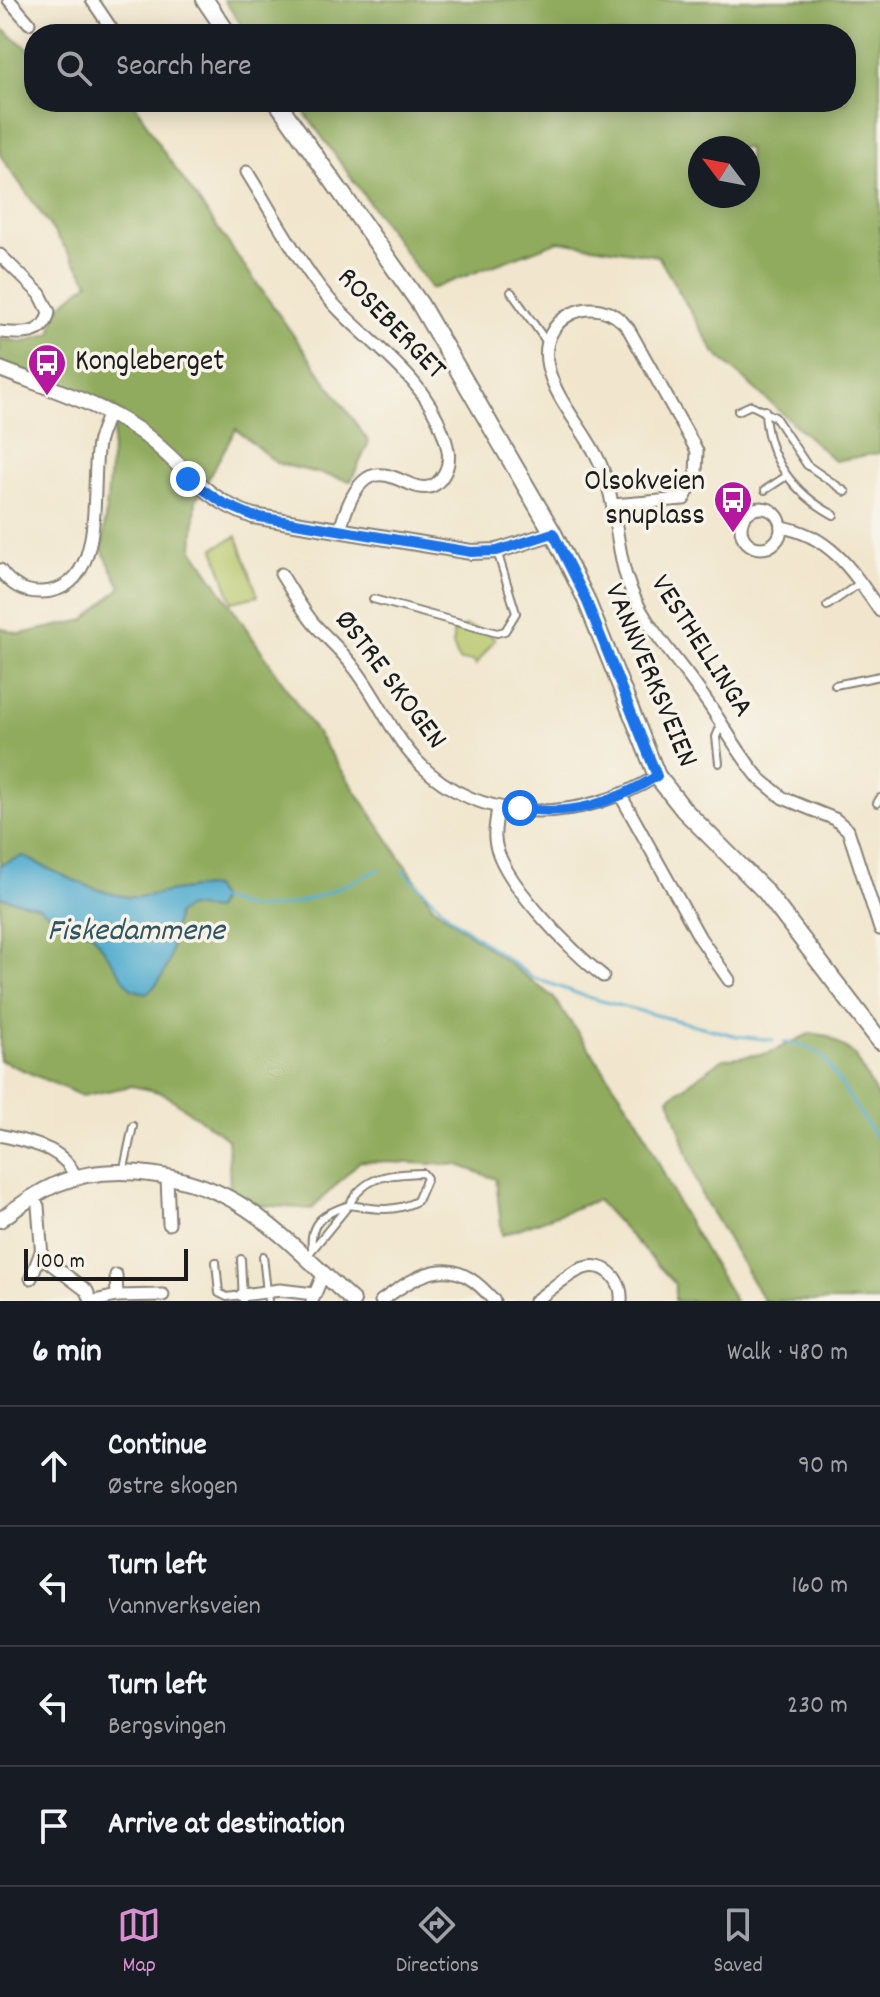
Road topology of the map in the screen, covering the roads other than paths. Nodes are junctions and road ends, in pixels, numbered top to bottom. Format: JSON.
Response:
{"nodes":[{"id":1,"x":9,"y":0,"type":"edge"},
{"id":2,"x":92,"y":0,"type":"edge"},
{"id":3,"x":205,"y":0,"type":"edge"},
{"id":4,"x":29,"y":23,"type":"dead end"},
{"id":5,"x":108,"y":24,"type":"edge"},
{"id":6,"x":221,"y":24,"type":"edge"},
{"id":7,"x":284,"y":112,"type":"edge"},
{"id":8,"x":247,"y":172,"type":"dead end"},
{"id":9,"x":0,"y":255,"type":"edge"},
{"id":10,"x":511,"y":292,"type":"dead end"},
{"id":11,"x":0,"y":332,"type":"edge"},
{"id":12,"x":546,"y":341,"type":"junction"},
{"id":13,"x":0,"y":369,"type":"edge"},
{"id":14,"x":765,"y":410,"type":"junction"},
{"id":15,"x":738,"y":411,"type":"dead end"},
{"id":16,"x":108,"y":415,"type":"junction"},
{"id":17,"x":785,"y":477,"type":"junction"},
{"id":18,"x":765,"y":490,"type":"dead end"},
{"id":19,"x":846,"y":492,"type":"dead end"},
{"id":20,"x":613,"y":505,"type":"junction"},
{"id":21,"x":834,"y":515,"type":"dead end"},
{"id":22,"x":781,"y":527,"type":"dead end"},
{"id":23,"x":340,"y":530,"type":"junction"},
{"id":24,"x":553,"y":533,"type":"junction"},
{"id":25,"x":497,"y":551,"type":"junction"},
{"id":26,"x":0,"y":570,"type":"edge"},
{"id":27,"x":281,"y":574,"type":"dead end"},
{"id":28,"x":860,"y":582,"type":"junction"},
{"id":29,"x":373,"y":599,"type":"dead end"},
{"id":30,"x":827,"y":606,"type":"dead end"},
{"id":31,"x":880,"y":611,"type":"edge"},
{"id":32,"x":880,"y":676,"type":"edge"},
{"id":33,"x":835,"y":685,"type":"dead end"},
{"id":34,"x":721,"y":725,"type":"junction"},
{"id":35,"x":719,"y":763,"type":"dead end"},
{"id":36,"x":657,"y":776,"type":"junction"},
{"id":37,"x":621,"y":796,"type":"junction"},
{"id":38,"x":498,"y":807,"type":"junction"},
{"id":39,"x":880,"y":929,"type":"edge"},
{"id":40,"x":603,"y":976,"type":"dead end"},
{"id":41,"x":729,"y":980,"type":"dead end"},
{"id":42,"x":880,"y":1041,"type":"edge"},
{"id":43,"x":133,"y":1126,"type":"dead end"},
{"id":44,"x":0,"y":1135,"type":"edge"},
{"id":45,"x":123,"y":1173,"type":"junction"},
{"id":46,"x":76,"y":1178,"type":"junction"},
{"id":47,"x":167,"y":1179,"type":"junction"},
{"id":48,"x":349,"y":1205,"type":"junction"},
{"id":49,"x":38,"y":1206,"type":"dead end"},
{"id":50,"x":0,"y":1220,"type":"edge"},
{"id":51,"x":169,"y":1224,"type":"dead end"},
{"id":52,"x":41,"y":1252,"type":"junction"},
{"id":53,"x":308,"y":1254,"type":"junction"},
{"id":54,"x":263,"y":1256,"type":"dead end"},
{"id":55,"x":241,"y":1259,"type":"dead end"},
{"id":56,"x":216,"y":1262,"type":"dead end"},
{"id":57,"x":116,"y":1275,"type":"dead end"},
{"id":58,"x":323,"y":1275,"type":"junction"},
{"id":59,"x":31,"y":1278,"type":"dead end"},
{"id":60,"x":163,"y":1295,"type":"dead end"},
{"id":61,"x":117,"y":1296,"type":"junction"},
{"id":62,"x":268,"y":1296,"type":"edge"},
{"id":63,"x":313,"y":1297,"type":"edge"},
{"id":64,"x":243,"y":1298,"type":"edge"},
{"id":65,"x":92,"y":1301,"type":"edge"},
{"id":66,"x":353,"y":1301,"type":"edge"},
{"id":67,"x":381,"y":1301,"type":"edge"},
{"id":68,"x":494,"y":1301,"type":"edge"},
{"id":69,"x":535,"y":1301,"type":"edge"},
{"id":70,"x":621,"y":1301,"type":"edge"}],
"edges":[{"from":1,"to":4,"type":"street"},
{"from":2,"to":5,"type":"street"},
{"from":3,"to":6,"type":"main road"},
{"from":7,"to":24,"type":"main road","name":"VANNVERKSVEIEN"},
{"from":8,"to":23,"type":"street","name":"ROSEBERGET"},
{"from":9,"to":11,"type":"street"},
{"from":10,"to":12,"type":"lane"},
{"from":12,"to":20,"type":"street","name":"VESTHELLINGA"},
{"from":12,"to":20,"type":"street"},
{"from":13,"to":16,"type":"street"},
{"from":14,"to":15,"type":"lane"},
{"from":14,"to":17,"type":"lane"},
{"from":14,"to":19,"type":"lane"},
{"from":16,"to":23,"type":"street"},
{"from":16,"to":26,"type":"street"},
{"from":17,"to":18,"type":"lane"},
{"from":17,"to":21,"type":"lane"},
{"from":20,"to":34,"type":"street","name":"VESTHELLINGA"},
{"from":22,"to":28,"type":"street"},
{"from":23,"to":25,"type":"street"},
{"from":24,"to":25,"type":"street"},
{"from":24,"to":36,"type":"main road","name":"VANNVERKSVEIEN"},
{"from":25,"to":29,"type":"lane"},
{"from":27,"to":38,"type":"street","name":"ØSTRE SKOGEN"},
{"from":28,"to":30,"type":"lane"},
{"from":28,"to":31,"type":"street"},
{"from":32,"to":33,"type":"lane"},
{"from":34,"to":35,"type":"lane"},
{"from":34,"to":39,"type":"street","name":"VESTHELLINGA"},
{"from":36,"to":37,"type":"street","name":"ØSTRE SKOGEN"},
{"from":36,"to":42,"type":"main road","name":"VANNVERKSVEIEN"},
{"from":37,"to":38,"type":"street","name":"ØSTRE SKOGEN"},
{"from":37,"to":41,"type":"street"},
{"from":38,"to":40,"type":"street"},
{"from":43,"to":45,"type":"lane"},
{"from":44,"to":46,"type":"street"},
{"from":45,"to":46,"type":"street"},
{"from":45,"to":47,"type":"street"},
{"from":46,"to":50,"type":"street"},
{"from":47,"to":51,"type":"street"},
{"from":47,"to":53,"type":"street"},
{"from":48,"to":48,"type":"lane"},
{"from":48,"to":53,"type":"lane"},
{"from":48,"to":53,"type":"lane"},
{"from":49,"to":52,"type":"street"},
{"from":52,"to":59,"type":"street"},
{"from":52,"to":65,"type":"street"},
{"from":53,"to":58,"type":"street"},
{"from":54,"to":62,"type":"lane"},
{"from":55,"to":64,"type":"lane"},
{"from":56,"to":64,"type":"lane"},
{"from":57,"to":61,"type":"street"},
{"from":58,"to":63,"type":"street"},
{"from":58,"to":66,"type":"street"},
{"from":60,"to":61,"type":"street"},
{"from":61,"to":65,"type":"street"},
{"from":62,"to":63,"type":"street"},
{"from":62,"to":64,"type":"street"},
{"from":67,"to":68,"type":"street"},
{"from":69,"to":70,"type":"street"}]}
